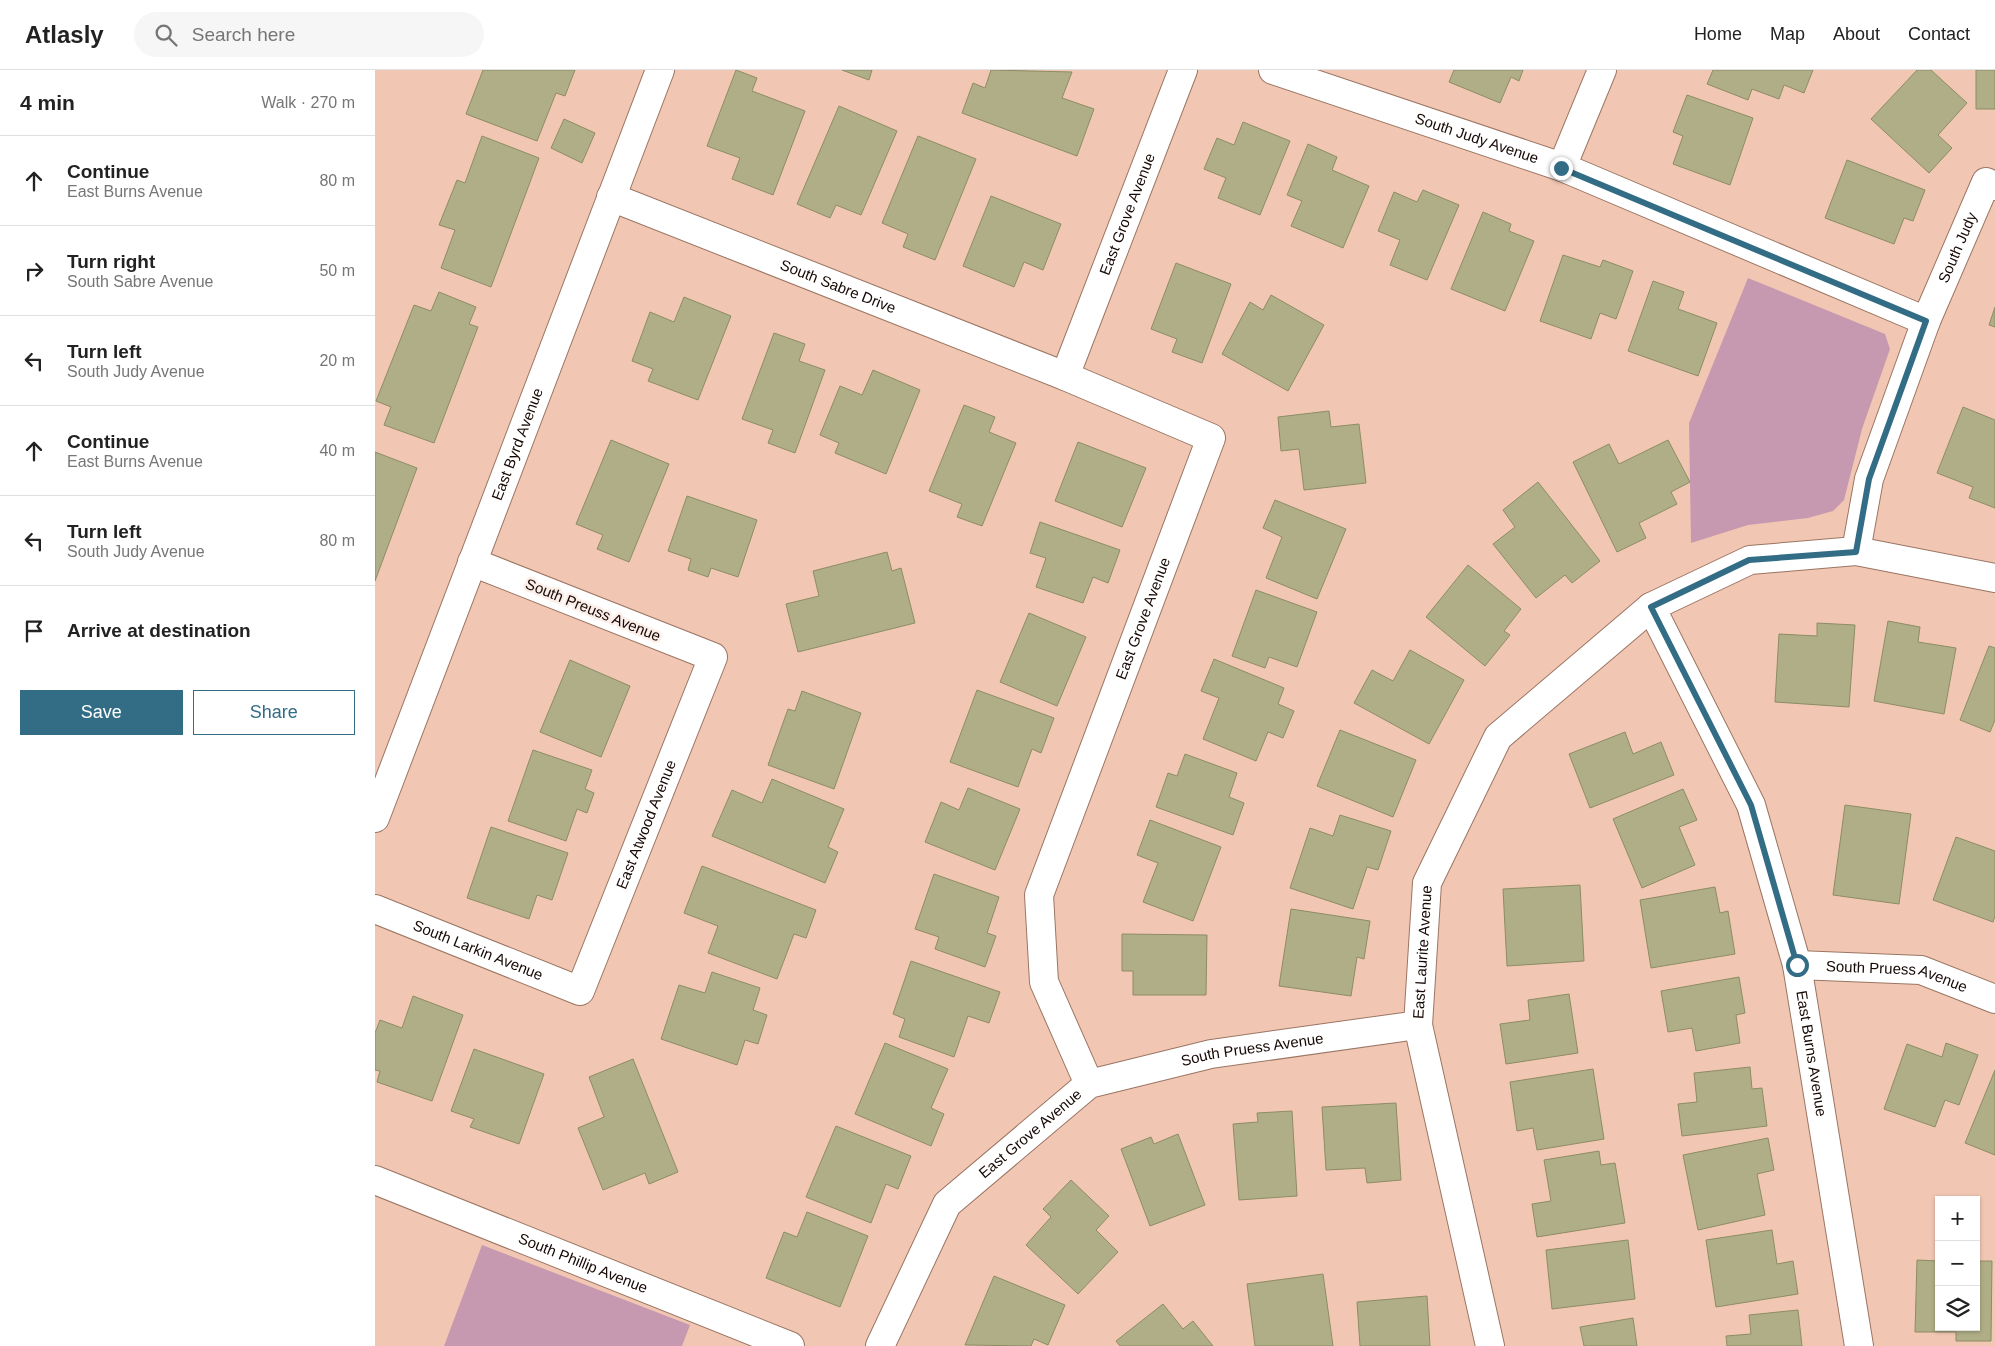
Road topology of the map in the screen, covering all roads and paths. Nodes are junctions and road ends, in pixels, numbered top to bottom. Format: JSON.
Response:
{"nodes":[{"id":1,"x":660,"y":70,"type":"edge"},
{"id":2,"x":1183,"y":70,"type":"edge"},
{"id":3,"x":1273,"y":70,"type":"edge"},
{"id":4,"x":1602,"y":70,"type":"edge"},
{"id":5,"x":1561,"y":168,"type":"junction"},
{"id":6,"x":1995,"y":186,"type":"edge"},
{"id":7,"x":611,"y":197,"type":"junction"},
{"id":8,"x":1926,"y":321,"type":"junction"},
{"id":9,"x":1065,"y":376,"type":"junction"},
{"id":10,"x":1856,"y":552,"type":"junction"},
{"id":11,"x":472,"y":562,"type":"junction"},
{"id":12,"x":1995,"y":578,"type":"edge"},
{"id":13,"x":1651,"y":607,"type":"junction"},
{"id":14,"x":713,"y":658,"type":"joint"},
{"id":15,"x":375,"y":818,"type":"edge"},
{"id":16,"x":375,"y":910,"type":"edge"},
{"id":17,"x":1797,"y":965,"type":"junction"},
{"id":18,"x":580,"y":991,"type":"joint"},
{"id":19,"x":1995,"y":999,"type":"edge"},
{"id":20,"x":1418,"y":1025,"type":"junction"},
{"id":21,"x":1089,"y":1084,"type":"junction"},
{"id":22,"x":375,"y":1180,"type":"edge"},
{"id":23,"x":789,"y":1346,"type":"edge"},
{"id":24,"x":880,"y":1346,"type":"edge"},
{"id":25,"x":1490,"y":1346,"type":"edge"},
{"id":26,"x":1859,"y":1346,"type":"edge"}],
"edges":[{"from":1,"to":7,"type":"street","name":"East Byrd Avenue"},
{"from":2,"to":9,"type":"street","name":"East Grove Avenue"},
{"from":3,"to":5,"type":"street","name":"South Judy Avenue"},
{"from":4,"to":5,"type":"street"},
{"from":5,"to":8,"type":"street","name":"South Judy Avenue"},
{"from":6,"to":8,"type":"street","name":"South Judy"},
{"from":7,"to":9,"type":"street","name":"South Sabre Drive"},
{"from":7,"to":11,"type":"street","name":"East Byrd Avenue"},
{"from":8,"to":10,"type":"street"},
{"from":9,"to":21,"type":"street","name":"East Grove Avenue"},
{"from":10,"to":12,"type":"street","name":"East Laurite Avenue"},
{"from":10,"to":13,"type":"street","name":"East Laurite Avenue"},
{"from":11,"to":14,"type":"street","name":"South Preuss Avenue"},
{"from":11,"to":15,"type":"street","name":"East Byrd Avenue"},
{"from":13,"to":17,"type":"street","name":"East Burns Avenue"},
{"from":13,"to":20,"type":"street","name":"East Laurite Avenue"},
{"from":14,"to":18,"type":"street","name":"East Atwood Avenue"},
{"from":16,"to":18,"type":"street","name":"South Larkin Avenue"},
{"from":17,"to":19,"type":"street","name":"South Pruess Avenue"},
{"from":17,"to":26,"type":"street","name":"East Burns Avenue"},
{"from":20,"to":21,"type":"street","name":"South Pruess Avenue"},
{"from":20,"to":25,"type":"street","name":"East Laurite Avenue"},
{"from":21,"to":24,"type":"street","name":"East Grove Avenue"},
{"from":22,"to":23,"type":"street","name":"South Phillip Avenue"}]}
